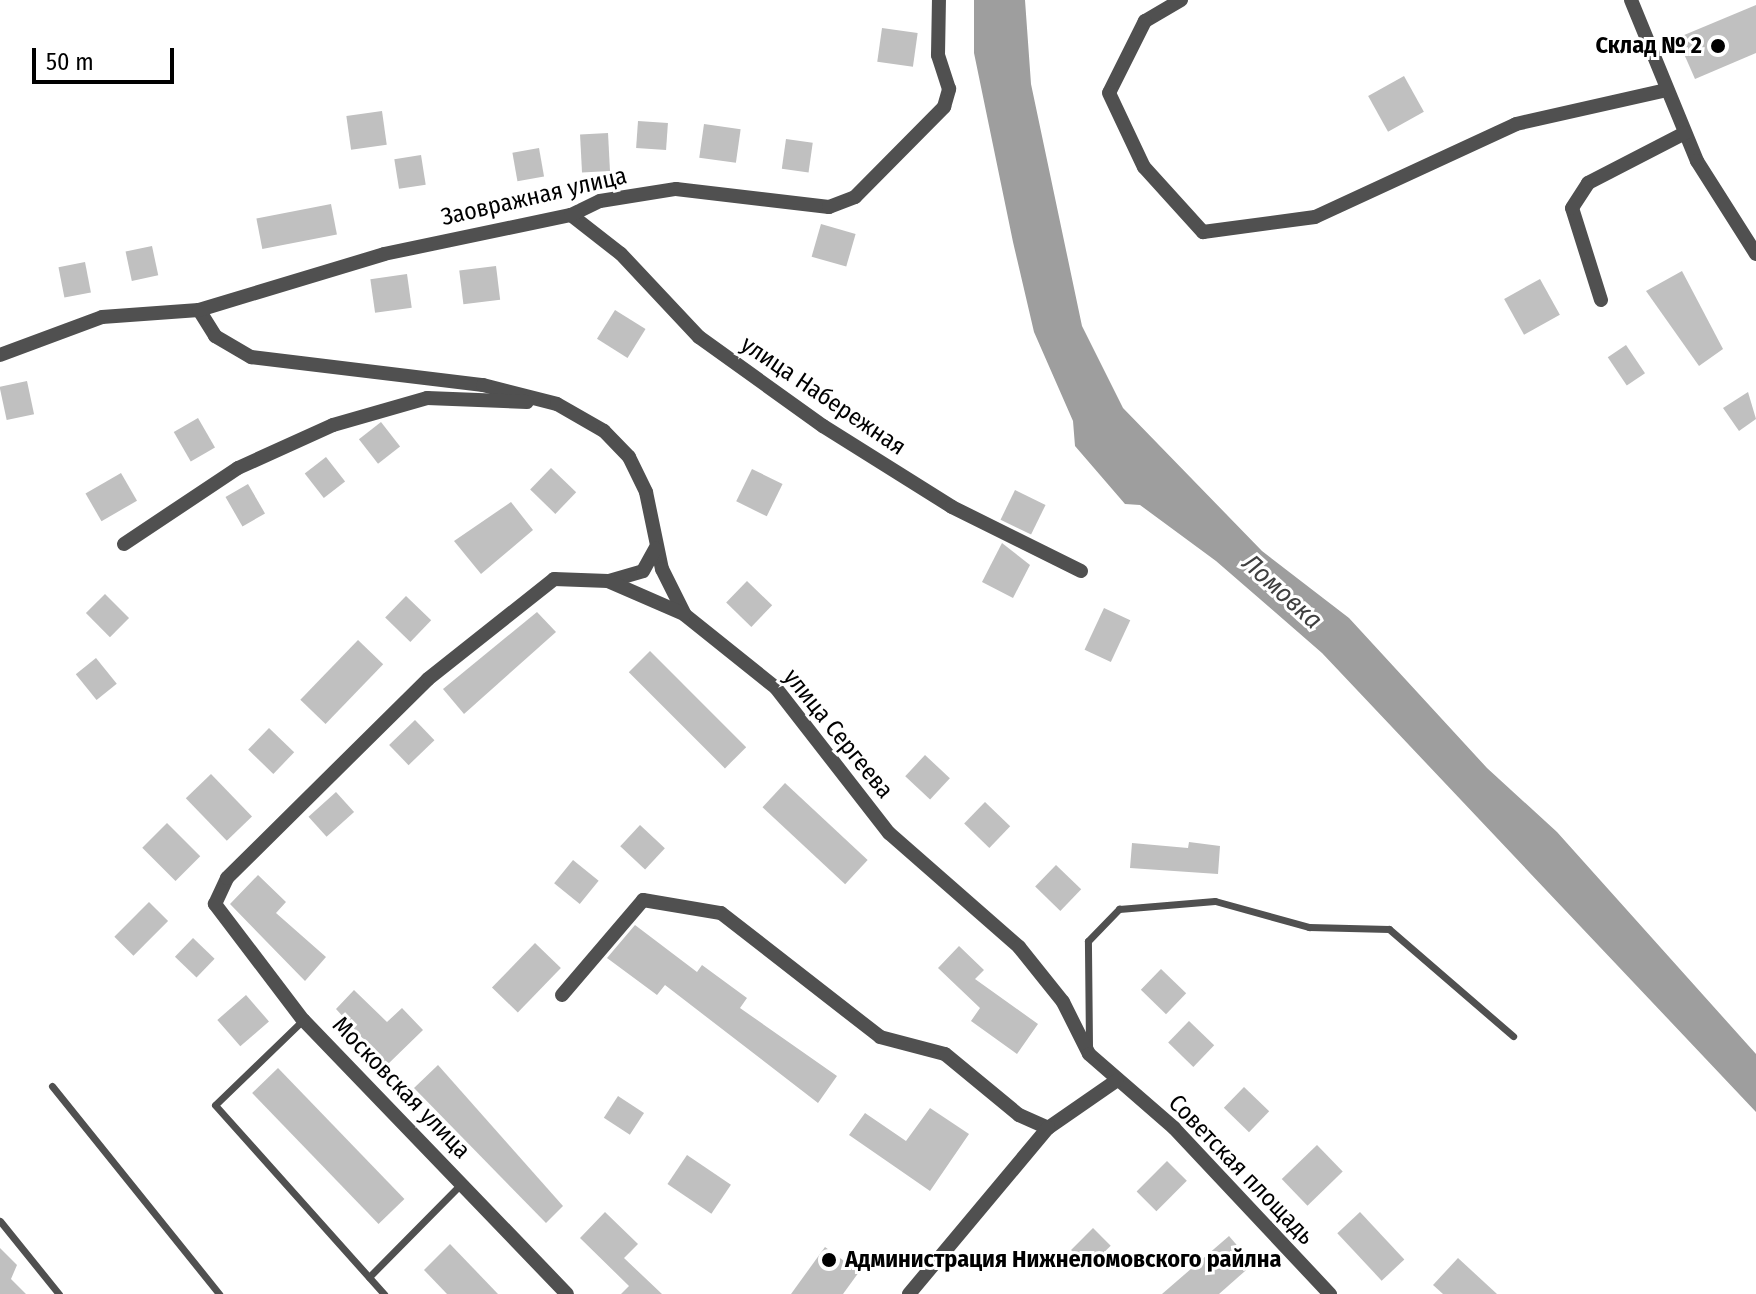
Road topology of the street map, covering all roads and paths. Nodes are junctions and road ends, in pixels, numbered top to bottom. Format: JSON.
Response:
{"nodes":[{"id":1,"x":939,"y":0,"type":"edge"},
{"id":2,"x":1181,"y":0,"type":"edge"},
{"id":3,"x":1631,"y":0,"type":"edge"},
{"id":4,"x":1667,"y":90,"type":"junction"},
{"id":5,"x":1685,"y":133,"type":"junction"},
{"id":6,"x":571,"y":215,"type":"junction"},
{"id":7,"x":1756,"y":254,"type":"edge"},
{"id":8,"x":1601,"y":300,"type":"dead end"},
{"id":9,"x":199,"y":310,"type":"junction"},
{"id":10,"x":0,"y":355,"type":"edge"},
{"id":11,"x":557,"y":404,"type":"junction"},
{"id":12,"x":124,"y":544,"type":"dead end"},
{"id":13,"x":657,"y":547,"type":"junction"},
{"id":14,"x":1081,"y":571,"type":"dead end"},
{"id":15,"x":608,"y":581,"type":"junction"},
{"id":16,"x":685,"y":615,"type":"junction"},
{"id":17,"x":562,"y":995,"type":"dead end"},
{"id":18,"x":303,"y":1020,"type":"junction"},
{"id":19,"x":1513,"y":1036,"type":"dead end"},
{"id":20,"x":1089,"y":1054,"type":"junction"},
{"id":21,"x":1116,"y":1081,"type":"junction"},
{"id":22,"x":52,"y":1086,"type":"dead end"},
{"id":23,"x":1048,"y":1128,"type":"junction"},
{"id":24,"x":462,"y":1183,"type":"junction"},
{"id":25,"x":0,"y":1221,"type":"edge"},
{"id":26,"x":369,"y":1277,"type":"junction"},
{"id":27,"x":59,"y":1294,"type":"edge"},
{"id":28,"x":219,"y":1294,"type":"edge"},
{"id":29,"x":384,"y":1294,"type":"edge"},
{"id":30,"x":567,"y":1294,"type":"edge"},
{"id":31,"x":909,"y":1294,"type":"edge"},
{"id":32,"x":1330,"y":1294,"type":"edge"}],
"edges":[{"from":1,"to":6,"type":"street","name":"Заовражная улица"},
{"from":2,"to":4,"type":"street"},
{"from":3,"to":4,"type":"street"},
{"from":4,"to":5,"type":"street"},
{"from":5,"to":7,"type":"street"},
{"from":5,"to":8,"type":"street"},
{"from":6,"to":9,"type":"street","name":"Заовражная улица"},
{"from":6,"to":14,"type":"street","name":"улица Набережная"},
{"from":9,"to":10,"type":"street","name":"Заовражная улица"},
{"from":9,"to":11,"type":"street","name":"улица Сергеева"},
{"from":11,"to":12,"type":"street"},
{"from":11,"to":13,"type":"street","name":"улица Сергеева"},
{"from":13,"to":15,"type":"street"},
{"from":13,"to":16,"type":"street","name":"улица Сергеева"},
{"from":15,"to":16,"type":"street"},
{"from":15,"to":18,"type":"street","name":"Московская улица"},
{"from":16,"to":20,"type":"street","name":"улица Сергеева"},
{"from":17,"to":23,"type":"street"},
{"from":18,"to":24,"type":"street","name":"Московская улица"},
{"from":18,"to":26,"type":"lane"},
{"from":19,"to":20,"type":"lane"},
{"from":20,"to":21,"type":"street","name":"улица Сергеева"},
{"from":21,"to":23,"type":"street"},
{"from":21,"to":32,"type":"street","name":"Советская площадь"},
{"from":22,"to":28,"type":"lane"},
{"from":23,"to":31,"type":"street"},
{"from":24,"to":26,"type":"lane"},
{"from":24,"to":30,"type":"street","name":"Московская улица"},
{"from":25,"to":27,"type":"lane"},
{"from":26,"to":29,"type":"lane"}]}
